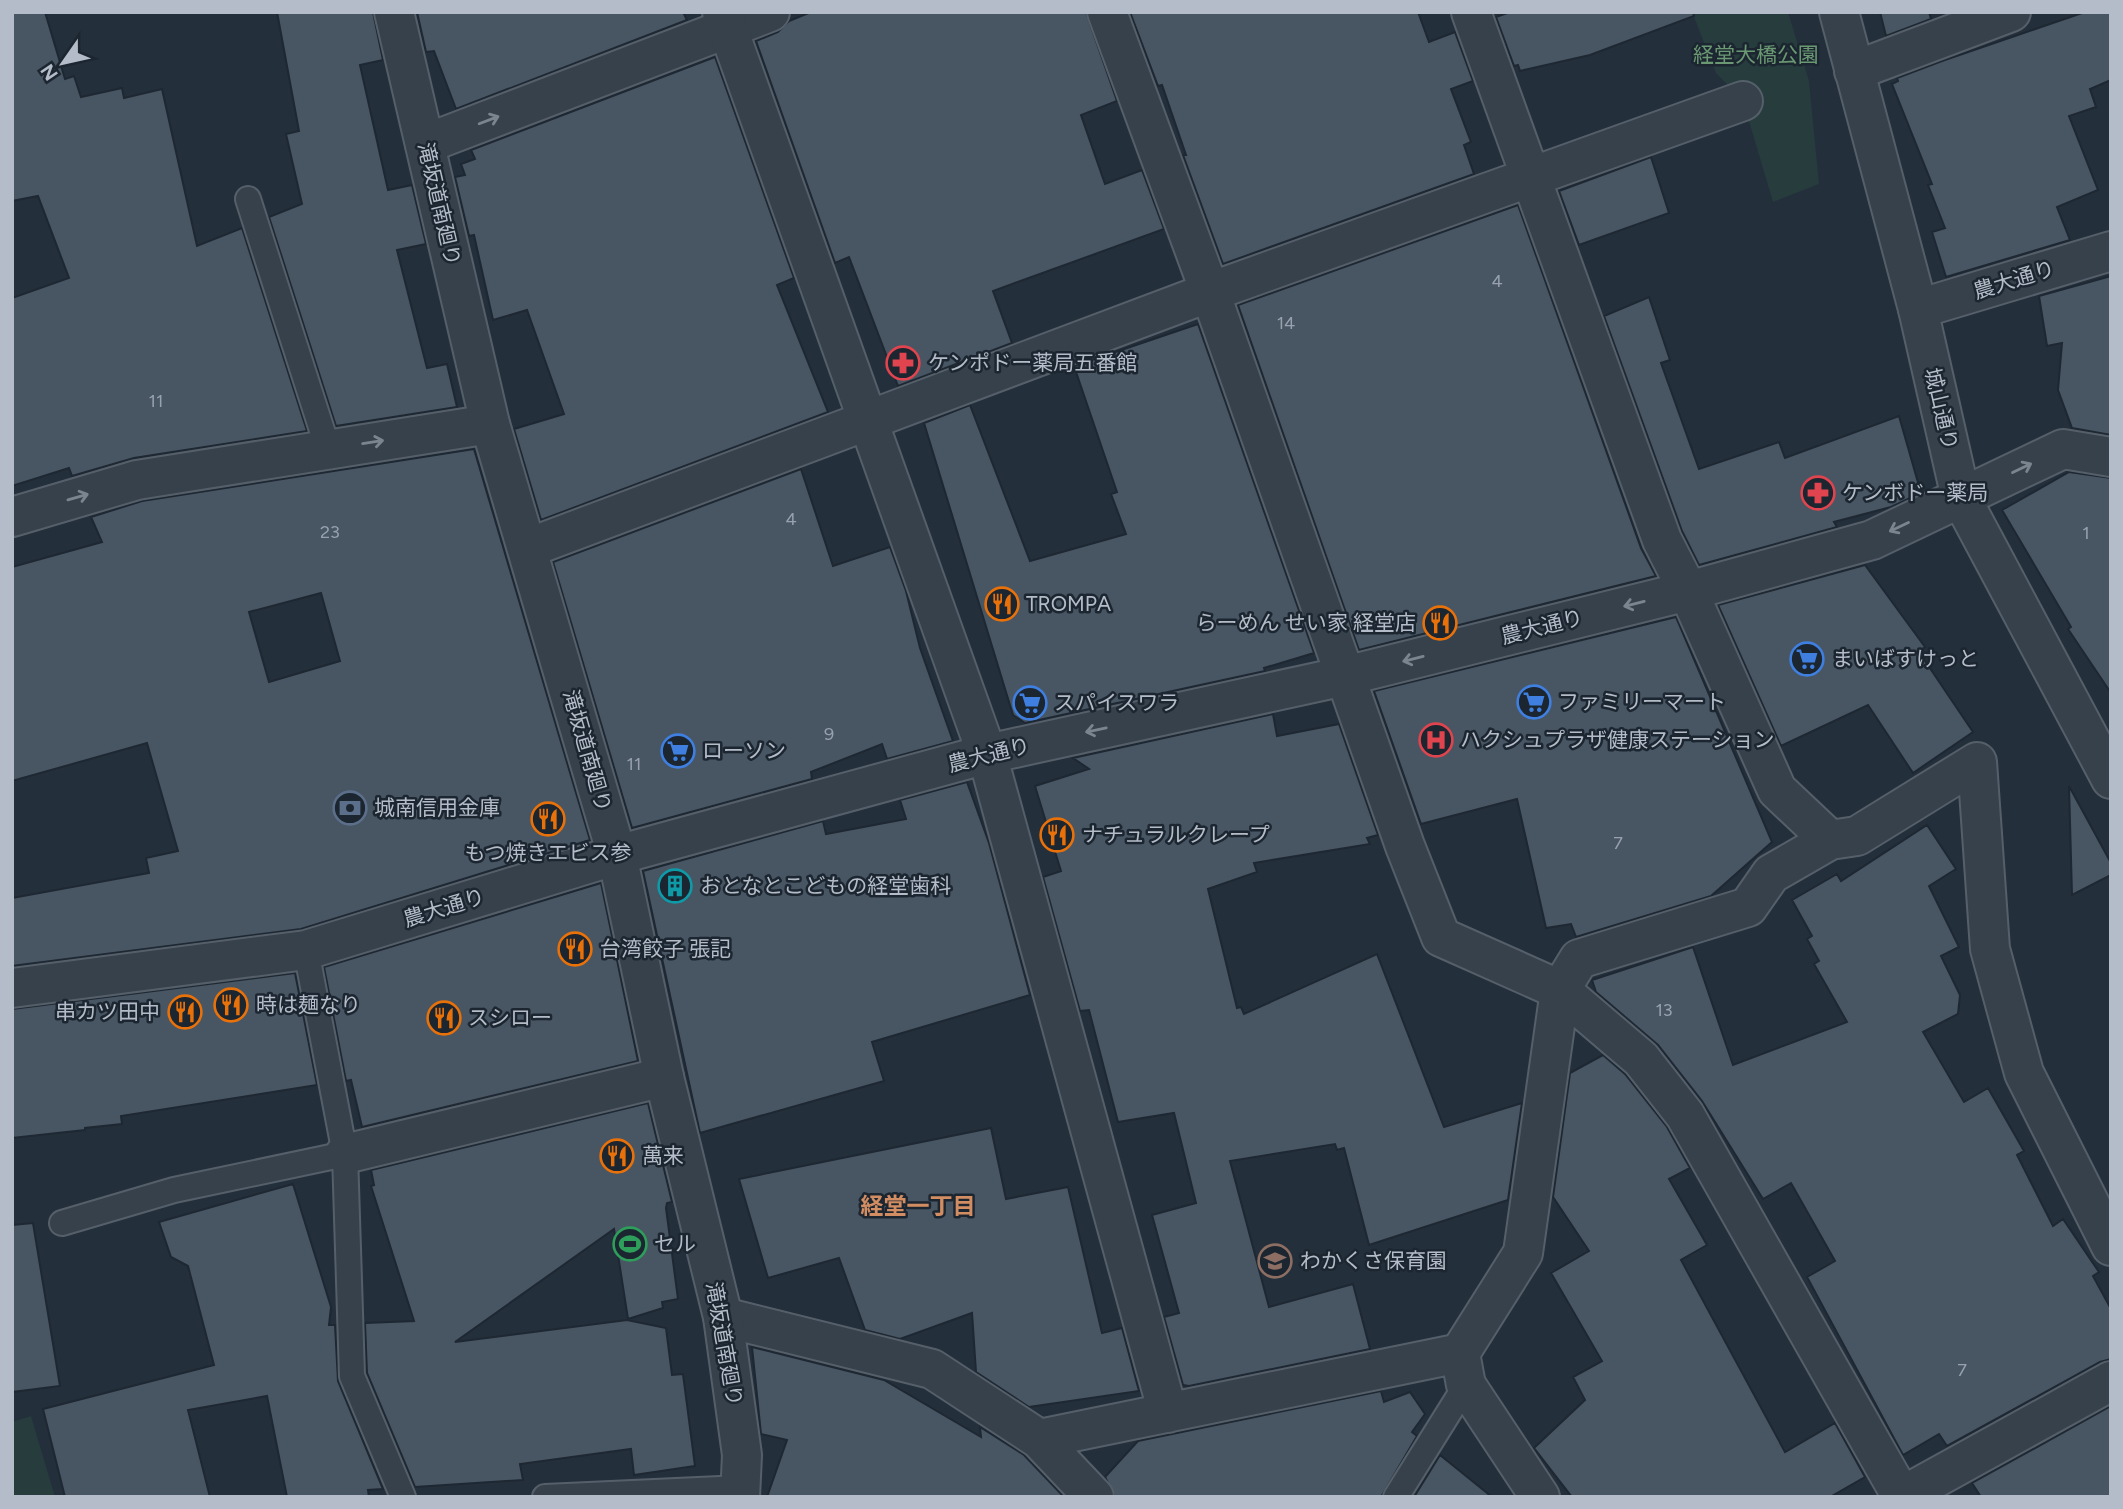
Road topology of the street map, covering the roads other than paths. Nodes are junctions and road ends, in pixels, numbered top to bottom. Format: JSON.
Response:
{"nodes":[{"id":1,"x":394,"y":12,"type":"edge"},
{"id":2,"x":770,"y":12,"type":"edge"},
{"id":3,"x":1107,"y":12,"type":"edge"},
{"id":4,"x":1471,"y":12,"type":"edge"},
{"id":5,"x":1839,"y":12,"type":"edge"},
{"id":6,"x":2011,"y":12,"type":"edge"},
{"id":7,"x":725,"y":20,"type":"edge"},
{"id":8,"x":1854,"y":71,"type":"junction"},
{"id":9,"x":1742,"y":101,"type":"dead end"},
{"id":10,"x":425,"y":144,"type":"junction"},
{"id":11,"x":1532,"y":175,"type":"junction"},
{"id":12,"x":248,"y":199,"type":"dead end"},
{"id":13,"x":2111,"y":251,"type":"edge"},
{"id":14,"x":1210,"y":292,"type":"junction"},
{"id":15,"x":1918,"y":309,"type":"junction"},
{"id":16,"x":866,"y":422,"type":"junction"},
{"id":17,"x":490,"y":424,"type":"junction"},
{"id":18,"x":328,"y":449,"type":"junction"},
{"id":19,"x":2111,"y":457,"type":"edge"},
{"id":20,"x":1961,"y":498,"type":"junction"},
{"id":21,"x":12,"y":517,"type":"edge"},
{"id":22,"x":528,"y":548,"type":"junction"},
{"id":23,"x":1689,"y":591,"type":"junction"},
{"id":24,"x":1345,"y":676,"type":"junction"},
{"id":25,"x":987,"y":754,"type":"junction"},
{"id":26,"x":2111,"y":779,"type":"edge"},
{"id":27,"x":1830,"y":840,"type":"junction"},
{"id":28,"x":617,"y":855,"type":"junction"},
{"id":29,"x":306,"y":950,"type":"junction"},
{"id":30,"x":12,"y":988,"type":"edge"},
{"id":31,"x":1560,"y":990,"type":"junction"},
{"id":32,"x":664,"y":1077,"type":"junction"},
{"id":33,"x":345,"y":1154,"type":"junction"},
{"id":34,"x":62,"y":1223,"type":"dead end"},
{"id":35,"x":2111,"y":1246,"type":"edge"},
{"id":36,"x":723,"y":1317,"type":"junction"},
{"id":37,"x":1463,"y":1369,"type":"junction"},
{"id":38,"x":2111,"y":1381,"type":"edge"},
{"id":39,"x":1168,"y":1413,"type":"junction"},
{"id":40,"x":1039,"y":1439,"type":"junction"},
{"id":41,"x":741,"y":1492,"type":"edge"},
{"id":42,"x":403,"y":1497,"type":"edge"},
{"id":43,"x":545,"y":1497,"type":"edge"},
{"id":44,"x":1094,"y":1497,"type":"edge"},
{"id":45,"x":1396,"y":1497,"type":"edge"},
{"id":46,"x":1540,"y":1497,"type":"edge"},
{"id":47,"x":1901,"y":1497,"type":"edge"}],
"edges":[{"from":1,"to":10,"type":"street","name":"滝坂道南廻り"},
{"from":2,"to":7,"type":"street"},
{"from":3,"to":14,"type":"street"},
{"from":4,"to":11,"type":"street"},
{"from":5,"to":8,"type":"street","name":"城山通り"},
{"from":6,"to":8,"type":"street"},
{"from":10,"to":7,"type":"street","one_way":true},
{"from":7,"to":16,"type":"street"},
{"from":8,"to":15,"type":"street","name":"城山通り"},
{"from":9,"to":11,"type":"street"},
{"from":10,"to":17,"type":"street","name":"滝坂道南廻り"},
{"from":11,"to":14,"type":"street"},
{"from":11,"to":23,"type":"street"},
{"from":12,"to":18,"type":"lane"},
{"from":13,"to":15,"type":"street","name":"農大通り"},
{"from":14,"to":16,"type":"street"},
{"from":14,"to":24,"type":"street"},
{"from":15,"to":20,"type":"street","name":"城山通り"},
{"from":16,"to":22,"type":"street"},
{"from":16,"to":25,"type":"street"},
{"from":18,"to":17,"type":"street","one_way":true},
{"from":17,"to":22,"type":"street","name":"滝坂道南廻り"},
{"from":21,"to":18,"type":"street","one_way":true},
{"from":20,"to":19,"type":"street","name":"農大通り","one_way":true},
{"from":20,"to":23,"type":"street","name":"農大通り","one_way":true},
{"from":20,"to":26,"type":"street","name":"城山通り"},
{"from":22,"to":28,"type":"street","name":"滝坂道南廻り"},
{"from":23,"to":24,"type":"street","name":"農大通り","one_way":true},
{"from":23,"to":27,"type":"street"},
{"from":24,"to":25,"type":"street","name":"農大通り","one_way":true},
{"from":24,"to":31,"type":"street"},
{"from":25,"to":28,"type":"street","name":"農大通り"},
{"from":25,"to":39,"type":"street"},
{"from":27,"to":31,"type":"street"},
{"from":27,"to":35,"type":"street"},
{"from":28,"to":29,"type":"street","name":"農大通り"},
{"from":28,"to":32,"type":"street","name":"滝坂道南廻り"},
{"from":29,"to":30,"type":"street","name":"農大通り"},
{"from":29,"to":33,"type":"lane"},
{"from":31,"to":37,"type":"street"},
{"from":31,"to":47,"type":"street"},
{"from":32,"to":33,"type":"street"},
{"from":32,"to":36,"type":"street","name":"滝坂道南廻り"},
{"from":33,"to":34,"type":"lane"},
{"from":33,"to":42,"type":"lane"},
{"from":36,"to":40,"type":"street"},
{"from":36,"to":41,"type":"street","name":"滝坂道南廻り"},
{"from":37,"to":39,"type":"street"},
{"from":37,"to":45,"type":"lane"},
{"from":37,"to":46,"type":"street"},
{"from":38,"to":47,"type":"street"},
{"from":39,"to":40,"type":"street"},
{"from":40,"to":44,"type":"street"},
{"from":41,"to":43,"type":"lane"}]}
